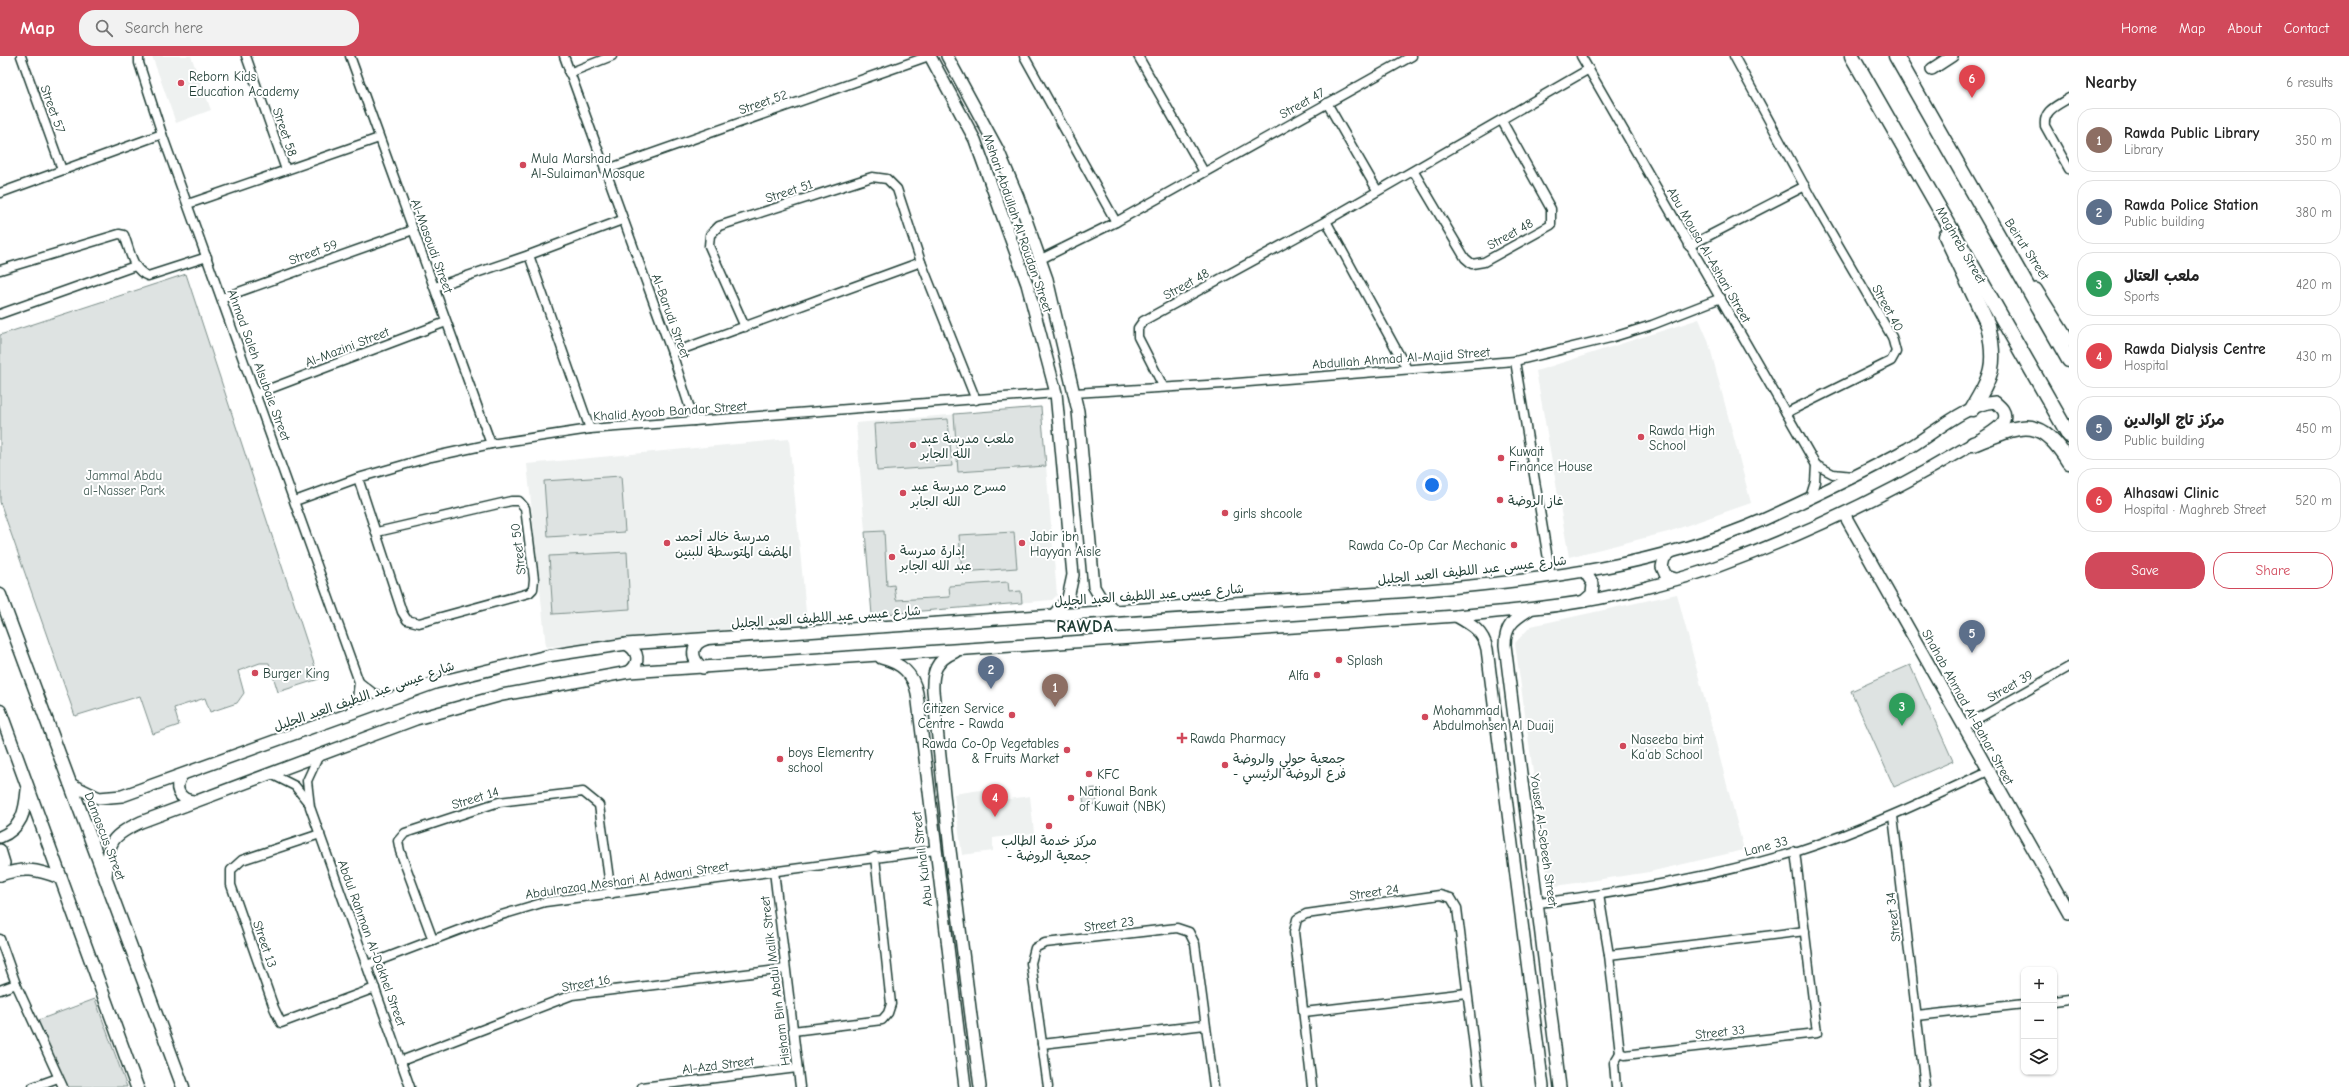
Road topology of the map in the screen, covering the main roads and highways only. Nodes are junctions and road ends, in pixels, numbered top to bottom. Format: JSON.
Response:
{"nodes":[{"id":1,"x":930,"y":56,"type":"edge"},
{"id":2,"x":947,"y":56,"type":"edge"},
{"id":3,"x":1852,"y":56,"type":"edge"},
{"id":4,"x":1896,"y":56,"type":"edge"},
{"id":5,"x":1952,"y":56,"type":"edge"},
{"id":6,"x":1932,"y":69,"type":"dead end"},
{"id":7,"x":1908,"y":152,"type":"junction"},
{"id":8,"x":1008,"y":174,"type":"junction"},
{"id":9,"x":990,"y":179,"type":"junction"},
{"id":10,"x":1974,"y":193,"type":"junction"},
{"id":11,"x":1018,"y":197,"type":"junction"},
{"id":12,"x":998,"y":204,"type":"junction"},
{"id":13,"x":2069,"y":341,"type":"edge"},
{"id":14,"x":2069,"y":360,"type":"edge"},
{"id":15,"x":1972,"y":409,"type":"junction"},
{"id":16,"x":2069,"y":435,"type":"edge"},
{"id":17,"x":1973,"y":444,"type":"junction"},
{"id":18,"x":2069,"y":462,"type":"edge"},
{"id":19,"x":1084,"y":494,"type":"junction"},
{"id":20,"x":1066,"y":497,"type":"junction"},
{"id":21,"x":1844,"y":514,"type":"junction"},
{"id":22,"x":1672,"y":552,"type":"junction"},
{"id":23,"x":1585,"y":572,"type":"junction"},
{"id":24,"x":1675,"y":579,"type":"junction"},
{"id":25,"x":0,"y":595,"type":"edge"},
{"id":26,"x":1584,"y":601,"type":"junction"},
{"id":27,"x":1531,"y":609,"type":"junction"},
{"id":28,"x":1115,"y":611,"type":"junction"},
{"id":29,"x":1053,"y":616,"type":"junction"},
{"id":30,"x":1456,"y":616,"type":"junction"},
{"id":31,"x":706,"y":639,"type":"junction"},
{"id":32,"x":626,"y":644,"type":"junction"},
{"id":33,"x":963,"y":649,"type":"junction"},
{"id":34,"x":869,"y":656,"type":"junction"},
{"id":35,"x":703,"y":668,"type":"junction"},
{"id":36,"x":629,"y":672,"type":"junction"},
{"id":37,"x":934,"y":699,"type":"junction"},
{"id":38,"x":918,"y":701,"type":"junction"},
{"id":39,"x":0,"y":711,"type":"edge"},
{"id":40,"x":1513,"y":712,"type":"junction"},
{"id":41,"x":1496,"y":716,"type":"junction"},
{"id":42,"x":1517,"y":737,"type":"junction"},
{"id":43,"x":1499,"y":740,"type":"junction"},
{"id":44,"x":182,"y":775,"type":"junction"},
{"id":45,"x":70,"y":784,"type":"junction"},
{"id":46,"x":28,"y":790,"type":"junction"},
{"id":47,"x":194,"y":801,"type":"junction"},
{"id":48,"x":0,"y":837,"type":"edge"},
{"id":49,"x":0,"y":850,"type":"edge"},
{"id":50,"x":0,"y":875,"type":"edge"},
{"id":51,"x":106,"y":877,"type":"junction"},
{"id":52,"x":60,"y":878,"type":"junction"},
{"id":53,"x":2069,"y":913,"type":"edge"},
{"id":54,"x":974,"y":1037,"type":"junction"},
{"id":55,"x":959,"y":1039,"type":"junction"},
{"id":56,"x":976,"y":1058,"type":"junction"},
{"id":57,"x":962,"y":1060,"type":"junction"},
{"id":58,"x":137,"y":1087,"type":"edge"},
{"id":59,"x":183,"y":1087,"type":"edge"},
{"id":60,"x":965,"y":1087,"type":"edge"},
{"id":61,"x":980,"y":1087,"type":"edge"},
{"id":62,"x":1540,"y":1087,"type":"edge"},
{"id":63,"x":1560,"y":1087,"type":"edge"}],
"edges":[{"from":1,"to":9,"type":"main road","name":"Mshari Abdullah Al Roudan Street"},
{"from":2,"to":8,"type":"main road","name":"Mshari Abdullah Al Roudan Street"},
{"from":3,"to":7,"type":"highway","name":"Maghreb Street"},
{"from":4,"to":10,"type":"highway"},
{"from":5,"to":6,"type":"main road"},
{"from":7,"to":15,"type":"highway"},
{"from":7,"to":16,"type":"highway","name":"Maghreb Street"},
{"from":8,"to":9,"type":"main road"},
{"from":8,"to":11,"type":"main road","name":"Mshari Abdullah Al Roudan Street"},
{"from":9,"to":12,"type":"main road","name":"Mshari Abdullah Al Roudan Street"},
{"from":10,"to":13,"type":"main road","name":"Beirut Street"},
{"from":10,"to":14,"type":"highway"},
{"from":11,"to":12,"type":"main road"},
{"from":11,"to":19,"type":"main road","name":"Mshari Abdullah Al Roudan Street"},
{"from":12,"to":20,"type":"main road","name":"Mshari Abdullah Al Roudan Street"},
{"from":15,"to":17,"type":"main road","name":"شارع عيسى عبد اللطيف العبد الجليل"},
{"from":15,"to":22,"type":"main road","name":"شارع عيسى عبد اللطيف العبد الجليل"},
{"from":17,"to":18,"type":"highway"},
{"from":17,"to":21,"type":"main road","name":"شارع عيسى عبد اللطيف العبد الجليل"},
{"from":19,"to":20,"type":"main road"},
{"from":19,"to":28,"type":"main road","name":"Mshari Abdullah Al Roudan Street"},
{"from":20,"to":29,"type":"main road","name":"Mshari Abdullah Al Roudan Street"},
{"from":21,"to":24,"type":"main road","name":"شارع عيسى عبد اللطيف العبد الجليل"},
{"from":21,"to":53,"type":"main road","name":"Shahab Ahmad Al-Bahar Street"},
{"from":22,"to":23,"type":"main road","name":"شارع عيسى عبد اللطيف العبد الجليل"},
{"from":22,"to":24,"type":"main road"},
{"from":23,"to":26,"type":"main road"},
{"from":23,"to":28,"type":"main road","name":"شارع عيسى عبد اللطيف العبد الجليل"},
{"from":24,"to":26,"type":"main road","name":"شارع عيسى عبد اللطيف العبد الجليل"},
{"from":25,"to":45,"type":"main road","name":"Damascus Street"},
{"from":26,"to":27,"type":"main road","name":"شارع عيسى عبد اللطيف العبد الجليل"},
{"from":27,"to":30,"type":"main road","name":"شارع عيسى عبد اللطيف العبد الجليل"},
{"from":27,"to":40,"type":"main road","name":"Yousef Al-Sebeeh Street"},
{"from":28,"to":29,"type":"main road","name":"شارع عيسى عبد اللطيف العبد الجليل"},
{"from":29,"to":31,"type":"main road","name":"شارع عيسى عبد اللطيف العبد الجليل"},
{"from":30,"to":33,"type":"main road","name":"شارع عيسى عبد اللطيف العبد الجليل"},
{"from":30,"to":41,"type":"main road"},
{"from":31,"to":32,"type":"main road","name":"شارع عيسى عبد اللطيف العبد الجليل"},
{"from":31,"to":35,"type":"main road"},
{"from":32,"to":36,"type":"main road"},
{"from":32,"to":44,"type":"main road","name":"شارع عيسى عبد اللطيف العبد الجليل"},
{"from":33,"to":34,"type":"main road","name":"شارع عيسى عبد اللطيف العبد الجليل"},
{"from":33,"to":37,"type":"main road"},
{"from":34,"to":35,"type":"main road","name":"شارع عيسى عبد اللطيف العبد الجليل"},
{"from":34,"to":38,"type":"main road","name":"Abu Kuhail Street"},
{"from":35,"to":36,"type":"main road","name":"شارع عيسى عبد اللطيف العبد الجليل"},
{"from":36,"to":47,"type":"main road","name":"شارع عيسى عبد اللطيف العبد الجليل"},
{"from":37,"to":38,"type":"main road"},
{"from":37,"to":54,"type":"main road"},
{"from":38,"to":55,"type":"main road","name":"Abu Kuhail Street"},
{"from":39,"to":46,"type":"main road"},
{"from":40,"to":41,"type":"main road"},
{"from":40,"to":42,"type":"main road","name":"Yousef Al-Sebeeh Street"},
{"from":41,"to":43,"type":"main road"},
{"from":42,"to":43,"type":"main road"},
{"from":42,"to":63,"type":"main road","name":"Yousef Al-Sebeeh Street"},
{"from":43,"to":62,"type":"main road"},
{"from":44,"to":45,"type":"main road","name":"شارع عيسى عبد اللطيف العبد الجليل"},
{"from":44,"to":47,"type":"main road"},
{"from":45,"to":51,"type":"main road","name":"Damascus Street"},
{"from":46,"to":48,"type":"main road"},
{"from":46,"to":52,"type":"main road"},
{"from":47,"to":51,"type":"main road","name":"شارع عيسى عبد اللطيف العبد الجليل"},
{"from":49,"to":50,"type":"main road"},
{"from":50,"to":52,"type":"main road"},
{"from":51,"to":59,"type":"main road","name":"Damascus Street"},
{"from":52,"to":58,"type":"main road"},
{"from":54,"to":55,"type":"main road"},
{"from":54,"to":56,"type":"main road"},
{"from":55,"to":57,"type":"main road","name":"Abu Kuhail Street"},
{"from":56,"to":57,"type":"main road"},
{"from":56,"to":61,"type":"main road"},
{"from":57,"to":60,"type":"main road","name":"Abu Kuhail Street"}]}
